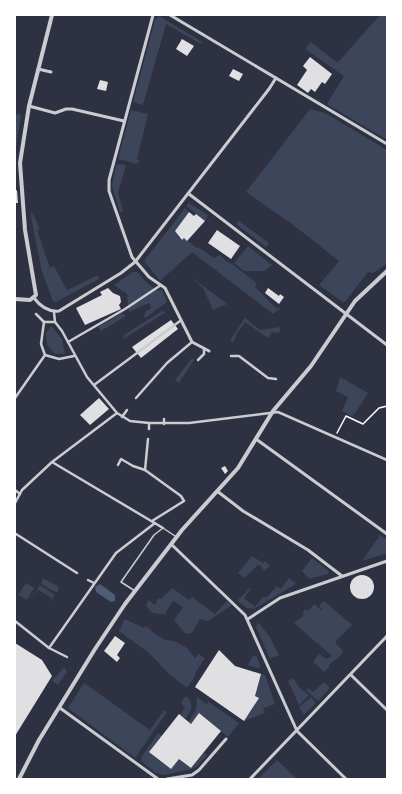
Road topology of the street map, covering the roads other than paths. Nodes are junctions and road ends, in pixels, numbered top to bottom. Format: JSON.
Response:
{"nodes":[{"id":1,"x":52,"y":15,"type":"edge"},
{"id":2,"x":153,"y":15,"type":"edge"},
{"id":3,"x":170,"y":15,"type":"edge"},
{"id":4,"x":38,"y":69,"type":"junction"},
{"id":5,"x":51,"y":72,"type":"dead end"},
{"id":6,"x":276,"y":78,"type":"junction"},
{"id":7,"x":29,"y":106,"type":"junction"},
{"id":8,"x":124,"y":121,"type":"junction"},
{"id":9,"x":387,"y":144,"type":"edge"},
{"id":10,"x":189,"y":194,"type":"junction"},
{"id":11,"x":135,"y":262,"type":"junction"},
{"id":12,"x":387,"y":271,"type":"edge"},
{"id":13,"x":161,"y":286,"type":"junction"},
{"id":14,"x":34,"y":298,"type":"junction"},
{"id":15,"x":15,"y":299,"type":"edge"},
{"id":16,"x":54,"y":312,"type":"junction"},
{"id":17,"x":346,"y":313,"type":"junction"},
{"id":18,"x":36,"y":314,"type":"dead end"},
{"id":19,"x":180,"y":321,"type":"junction"},
{"id":20,"x":44,"y":322,"type":"junction"},
{"id":21,"x":54,"y":322,"type":"junction"},
{"id":22,"x":68,"y":342,"type":"junction"},
{"id":23,"x":192,"y":342,"type":"junction"},
{"id":24,"x":387,"y":345,"type":"edge"},
{"id":25,"x":204,"y":349,"type":"junction"},
{"id":26,"x":209,"y":351,"type":"dead end"},
{"id":27,"x":45,"y":355,"type":"junction"},
{"id":28,"x":74,"y":356,"type":"junction"},
{"id":29,"x":231,"y":356,"type":"dead end"},
{"id":30,"x":198,"y":360,"type":"dead end"},
{"id":31,"x":276,"y":379,"type":"dead end"},
{"id":32,"x":94,"y":385,"type":"junction"},
{"id":33,"x":15,"y":398,"type":"edge"},
{"id":34,"x":136,"y":398,"type":"dead end"},
{"id":35,"x":127,"y":410,"type":"dead end"},
{"id":36,"x":272,"y":412,"type":"junction"},
{"id":37,"x":117,"y":413,"type":"junction"},
{"id":38,"x":122,"y":417,"type":"junction"},
{"id":39,"x":164,"y":419,"type":"dead end"},
{"id":40,"x":149,"y":424,"type":"junction"},
{"id":41,"x":164,"y":424,"type":"junction"},
{"id":42,"x":149,"y":429,"type":"dead end"},
{"id":43,"x":256,"y":438,"type":"junction"},
{"id":44,"x":148,"y":439,"type":"dead end"},
{"id":45,"x":387,"y":460,"type":"edge"},
{"id":46,"x":52,"y":462,"type":"junction"},
{"id":47,"x":118,"y":465,"type":"dead end"},
{"id":48,"x":145,"y":470,"type":"junction"},
{"id":49,"x":15,"y":490,"type":"edge"},
{"id":50,"x":217,"y":491,"type":"junction"},
{"id":51,"x":20,"y":494,"type":"junction"},
{"id":52,"x":16,"y":495,"type":"dead end"},
{"id":53,"x":15,"y":503,"type":"edge"},
{"id":54,"x":154,"y":522,"type":"junction"},
{"id":55,"x":163,"y":528,"type":"junction"},
{"id":56,"x":16,"y":534,"type":"edge"},
{"id":57,"x":387,"y":534,"type":"edge"},
{"id":58,"x":176,"y":538,"type":"junction"},
{"id":59,"x":171,"y":544,"type":"junction"},
{"id":60,"x":387,"y":561,"type":"edge"},
{"id":61,"x":77,"y":573,"type":"dead end"},
{"id":62,"x":342,"y":576,"type":"junction"},
{"id":63,"x":88,"y":580,"type":"dead end"},
{"id":64,"x":94,"y":583,"type":"junction"},
{"id":65,"x":135,"y":591,"type":"junction"},
{"id":66,"x":248,"y":620,"type":"junction"},
{"id":67,"x":15,"y":622,"type":"edge"},
{"id":68,"x":387,"y":636,"type":"edge"},
{"id":69,"x":49,"y":648,"type":"junction"},
{"id":70,"x":66,"y":657,"type":"dead end"},
{"id":71,"x":351,"y":675,"type":"junction"},
{"id":72,"x":60,"y":707,"type":"junction"},
{"id":73,"x":387,"y":710,"type":"edge"},
{"id":74,"x":297,"y":731,"type":"junction"},
{"id":75,"x":226,"y":739,"type":"dead end"},
{"id":76,"x":19,"y":779,"type":"edge"},
{"id":77,"x":158,"y":779,"type":"edge"},
{"id":78,"x":167,"y":779,"type":"edge"},
{"id":79,"x":250,"y":779,"type":"edge"},
{"id":80,"x":346,"y":779,"type":"edge"}],
"edges":[{"from":1,"to":4,"type":"street"},
{"from":2,"to":8,"type":"street"},
{"from":3,"to":6,"type":"street"},
{"from":4,"to":5,"type":"street"},
{"from":4,"to":7,"type":"street"},
{"from":6,"to":9,"type":"street"},
{"from":6,"to":10,"type":"street"},
{"from":7,"to":8,"type":"street"},
{"from":7,"to":14,"type":"street"},
{"from":8,"to":11,"type":"street"},
{"from":10,"to":11,"type":"street"},
{"from":10,"to":17,"type":"street"},
{"from":11,"to":13,"type":"street"},
{"from":11,"to":16,"type":"street"},
{"from":12,"to":17,"type":"street"},
{"from":13,"to":19,"type":"street"},
{"from":13,"to":22,"type":"street"},
{"from":14,"to":15,"type":"street"},
{"from":14,"to":16,"type":"street"},
{"from":16,"to":21,"type":"street"},
{"from":17,"to":24,"type":"street"},
{"from":17,"to":36,"type":"street"},
{"from":18,"to":20,"type":"street"},
{"from":19,"to":23,"type":"street"},
{"from":19,"to":32,"type":"street"},
{"from":20,"to":21,"type":"street"},
{"from":20,"to":27,"type":"street"},
{"from":21,"to":22,"type":"street"},
{"from":22,"to":28,"type":"street"},
{"from":23,"to":25,"type":"street"},
{"from":23,"to":34,"type":"street"},
{"from":25,"to":26,"type":"street"},
{"from":25,"to":30,"type":"street"},
{"from":27,"to":28,"type":"street"},
{"from":27,"to":33,"type":"street"},
{"from":28,"to":32,"type":"street"},
{"from":29,"to":31,"type":"street"},
{"from":32,"to":37,"type":"street"},
{"from":35,"to":38,"type":"street"},
{"from":36,"to":41,"type":"street"},
{"from":36,"to":43,"type":"street"},
{"from":36,"to":45,"type":"street"},
{"from":37,"to":38,"type":"street"},
{"from":37,"to":46,"type":"street"},
{"from":38,"to":40,"type":"street"},
{"from":39,"to":41,"type":"street"},
{"from":40,"to":41,"type":"street"},
{"from":40,"to":42,"type":"street"},
{"from":43,"to":50,"type":"street"},
{"from":43,"to":57,"type":"street"},
{"from":44,"to":48,"type":"street"},
{"from":46,"to":51,"type":"street"},
{"from":46,"to":54,"type":"street"},
{"from":47,"to":48,"type":"street"},
{"from":48,"to":54,"type":"street"},
{"from":49,"to":51,"type":"street"},
{"from":50,"to":58,"type":"street"},
{"from":50,"to":62,"type":"street"},
{"from":51,"to":52,"type":"street"},
{"from":51,"to":53,"type":"street"},
{"from":54,"to":55,"type":"street"},
{"from":54,"to":64,"type":"street"},
{"from":55,"to":58,"type":"lane"},
{"from":55,"to":65,"type":"lane"},
{"from":56,"to":61,"type":"street"},
{"from":58,"to":59,"type":"street"},
{"from":59,"to":65,"type":"street"},
{"from":59,"to":66,"type":"street"},
{"from":60,"to":62,"type":"street"},
{"from":62,"to":66,"type":"street"},
{"from":63,"to":64,"type":"street"},
{"from":64,"to":69,"type":"street"},
{"from":65,"to":72,"type":"street"},
{"from":66,"to":74,"type":"street"},
{"from":67,"to":69,"type":"street"},
{"from":68,"to":71,"type":"street"},
{"from":69,"to":70,"type":"street"},
{"from":71,"to":73,"type":"street"},
{"from":71,"to":74,"type":"street"},
{"from":72,"to":76,"type":"street"},
{"from":72,"to":77,"type":"street"},
{"from":74,"to":79,"type":"street"},
{"from":74,"to":80,"type":"street"},
{"from":75,"to":78,"type":"street"}]}
